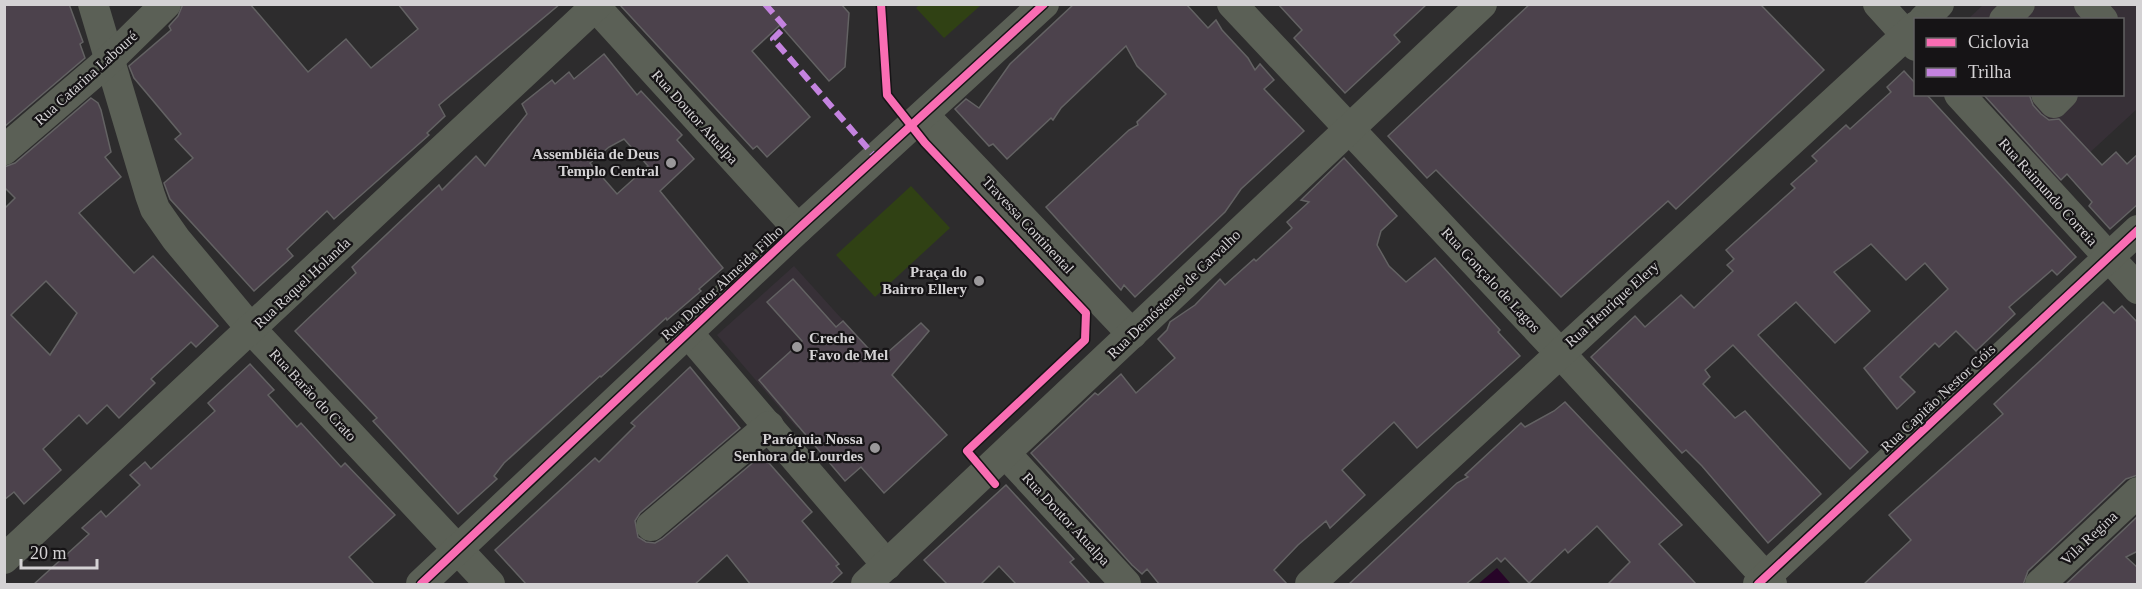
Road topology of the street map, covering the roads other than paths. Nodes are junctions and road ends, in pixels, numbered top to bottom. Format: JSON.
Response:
{"nodes":[{"id":1,"x":93,"y":4,"type":"edge"},
{"id":2,"x":166,"y":4,"type":"edge"},
{"id":3,"x":1044,"y":4,"type":"edge"},
{"id":4,"x":1232,"y":4,"type":"edge"},
{"id":5,"x":1482,"y":4,"type":"edge"},
{"id":6,"x":1878,"y":4,"type":"edge"},
{"id":7,"x":1939,"y":4,"type":"edge"},
{"id":8,"x":2020,"y":4,"type":"edge"},
{"id":9,"x":2089,"y":4,"type":"edge"},
{"id":10,"x":596,"y":6,"type":"edge"},
{"id":11,"x":1927,"y":18,"type":"edge"},
{"id":12,"x":2006,"y":18,"type":"edge"},
{"id":13,"x":2101,"y":18,"type":"edge"},
{"id":14,"x":1914,"y":32,"type":"edge"},
{"id":15,"x":1914,"y":34,"type":"edge"},
{"id":16,"x":109,"y":60,"type":"junction"},
{"id":17,"x":1961,"y":96,"type":"edge"},
{"id":18,"x":2048,"y":96,"type":"edge"},
{"id":19,"x":2061,"y":96,"type":"edge"},
{"id":20,"x":924,"y":115,"type":"junction"},
{"id":21,"x":1348,"y":128,"type":"junction"},
{"id":22,"x":4,"y":150,"type":"edge"},
{"id":23,"x":798,"y":229,"type":"junction"},
{"id":24,"x":2138,"y":230,"type":"edge"},
{"id":25,"x":2108,"y":258,"type":"junction"},
{"id":26,"x":2138,"y":289,"type":"edge"},
{"id":27,"x":252,"y":330,"type":"junction"},
{"id":28,"x":688,"y":333,"type":"junction"},
{"id":29,"x":1132,"y":334,"type":"junction"},
{"id":30,"x":1559,"y":352,"type":"junction"},
{"id":31,"x":769,"y":426,"type":"junction"},
{"id":32,"x":1006,"y":454,"type":"junction"},
{"id":33,"x":2138,"y":492,"type":"edge"},
{"id":34,"x":651,"y":526,"type":"dead end"},
{"id":35,"x":458,"y":551,"type":"junction"},
{"id":36,"x":4,"y":559,"type":"edge"},
{"id":37,"x":877,"y":575,"type":"edge"},
{"id":38,"x":1765,"y":582,"type":"edge"},
{"id":39,"x":421,"y":585,"type":"edge"},
{"id":40,"x":490,"y":585,"type":"edge"},
{"id":41,"x":1126,"y":585,"type":"edge"},
{"id":42,"x":1310,"y":585,"type":"edge"},
{"id":43,"x":2040,"y":585,"type":"edge"}],
"edges":[{"from":1,"to":16,"type":"street","name":"Rua Barão do Crato"},
{"from":2,"to":16,"type":"street","name":"Rua Catarina Labouré"},
{"from":3,"to":20,"type":"street","name":"Rua Doutor Almeida Filho"},
{"from":4,"to":21,"type":"street","name":"Rua Gonçalo de Lagos"},
{"from":5,"to":21,"type":"street","name":"Rua Demóstenes de Carvalho"},
{"from":6,"to":14,"type":"street"},
{"from":7,"to":11,"type":"street","name":"Rua Henrique Elery"},
{"from":8,"to":12,"type":"street"},
{"from":9,"to":13,"type":"street"},
{"from":10,"to":23,"type":"street","name":"Rua Doutor Atualpa"},
{"from":10,"to":27,"type":"street","name":"Rua Raquel Holanda"},
{"from":15,"to":30,"type":"street","name":"Rua Henrique Elery"},
{"from":16,"to":22,"type":"street","name":"Rua Catarina Labouré"},
{"from":16,"to":27,"type":"street","name":"Rua Barão do Crato"},
{"from":17,"to":25,"type":"street","name":"Rua Raimundo Correia"},
{"from":18,"to":19,"type":"street"},
{"from":20,"to":23,"type":"street","name":"Rua Doutor Almeida Filho"},
{"from":20,"to":29,"type":"street","name":"Travessa Continental"},
{"from":21,"to":29,"type":"street","name":"Rua Demóstenes de Carvalho"},
{"from":21,"to":30,"type":"street","name":"Rua Gonçalo de Lagos"},
{"from":23,"to":28,"type":"street","name":"Rua Doutor Almeida Filho"},
{"from":24,"to":25,"type":"street","name":"Rua Capitão Nestor Góis"},
{"from":25,"to":26,"type":"street","name":"Rua Raimundo Correia"},
{"from":25,"to":38,"type":"street","name":"Rua Capitão Nestor Góis"},
{"from":27,"to":35,"type":"street","name":"Rua Barão do Crato"},
{"from":27,"to":36,"type":"street","name":"Rua Raquel Holanda"},
{"from":28,"to":31,"type":"street"},
{"from":28,"to":35,"type":"street","name":"Rua Doutor Almeida Filho"},
{"from":29,"to":32,"type":"street","name":"Rua Demóstenes de Carvalho"},
{"from":30,"to":38,"type":"street","name":"Rua Gonçalo de Lagos"},
{"from":30,"to":42,"type":"street","name":"Rua Henrique Elery"},
{"from":31,"to":34,"type":"street"},
{"from":31,"to":37,"type":"street"},
{"from":32,"to":37,"type":"street","name":"Rua Demóstenes de Carvalho"},
{"from":32,"to":41,"type":"street","name":"Rua Doutor Atualpa"},
{"from":33,"to":43,"type":"street","name":"Vila Regina"},
{"from":35,"to":39,"type":"street","name":"Rua Doutor Almeida Filho"},
{"from":35,"to":40,"type":"street","name":"Rua Barão do Crato"}]}
